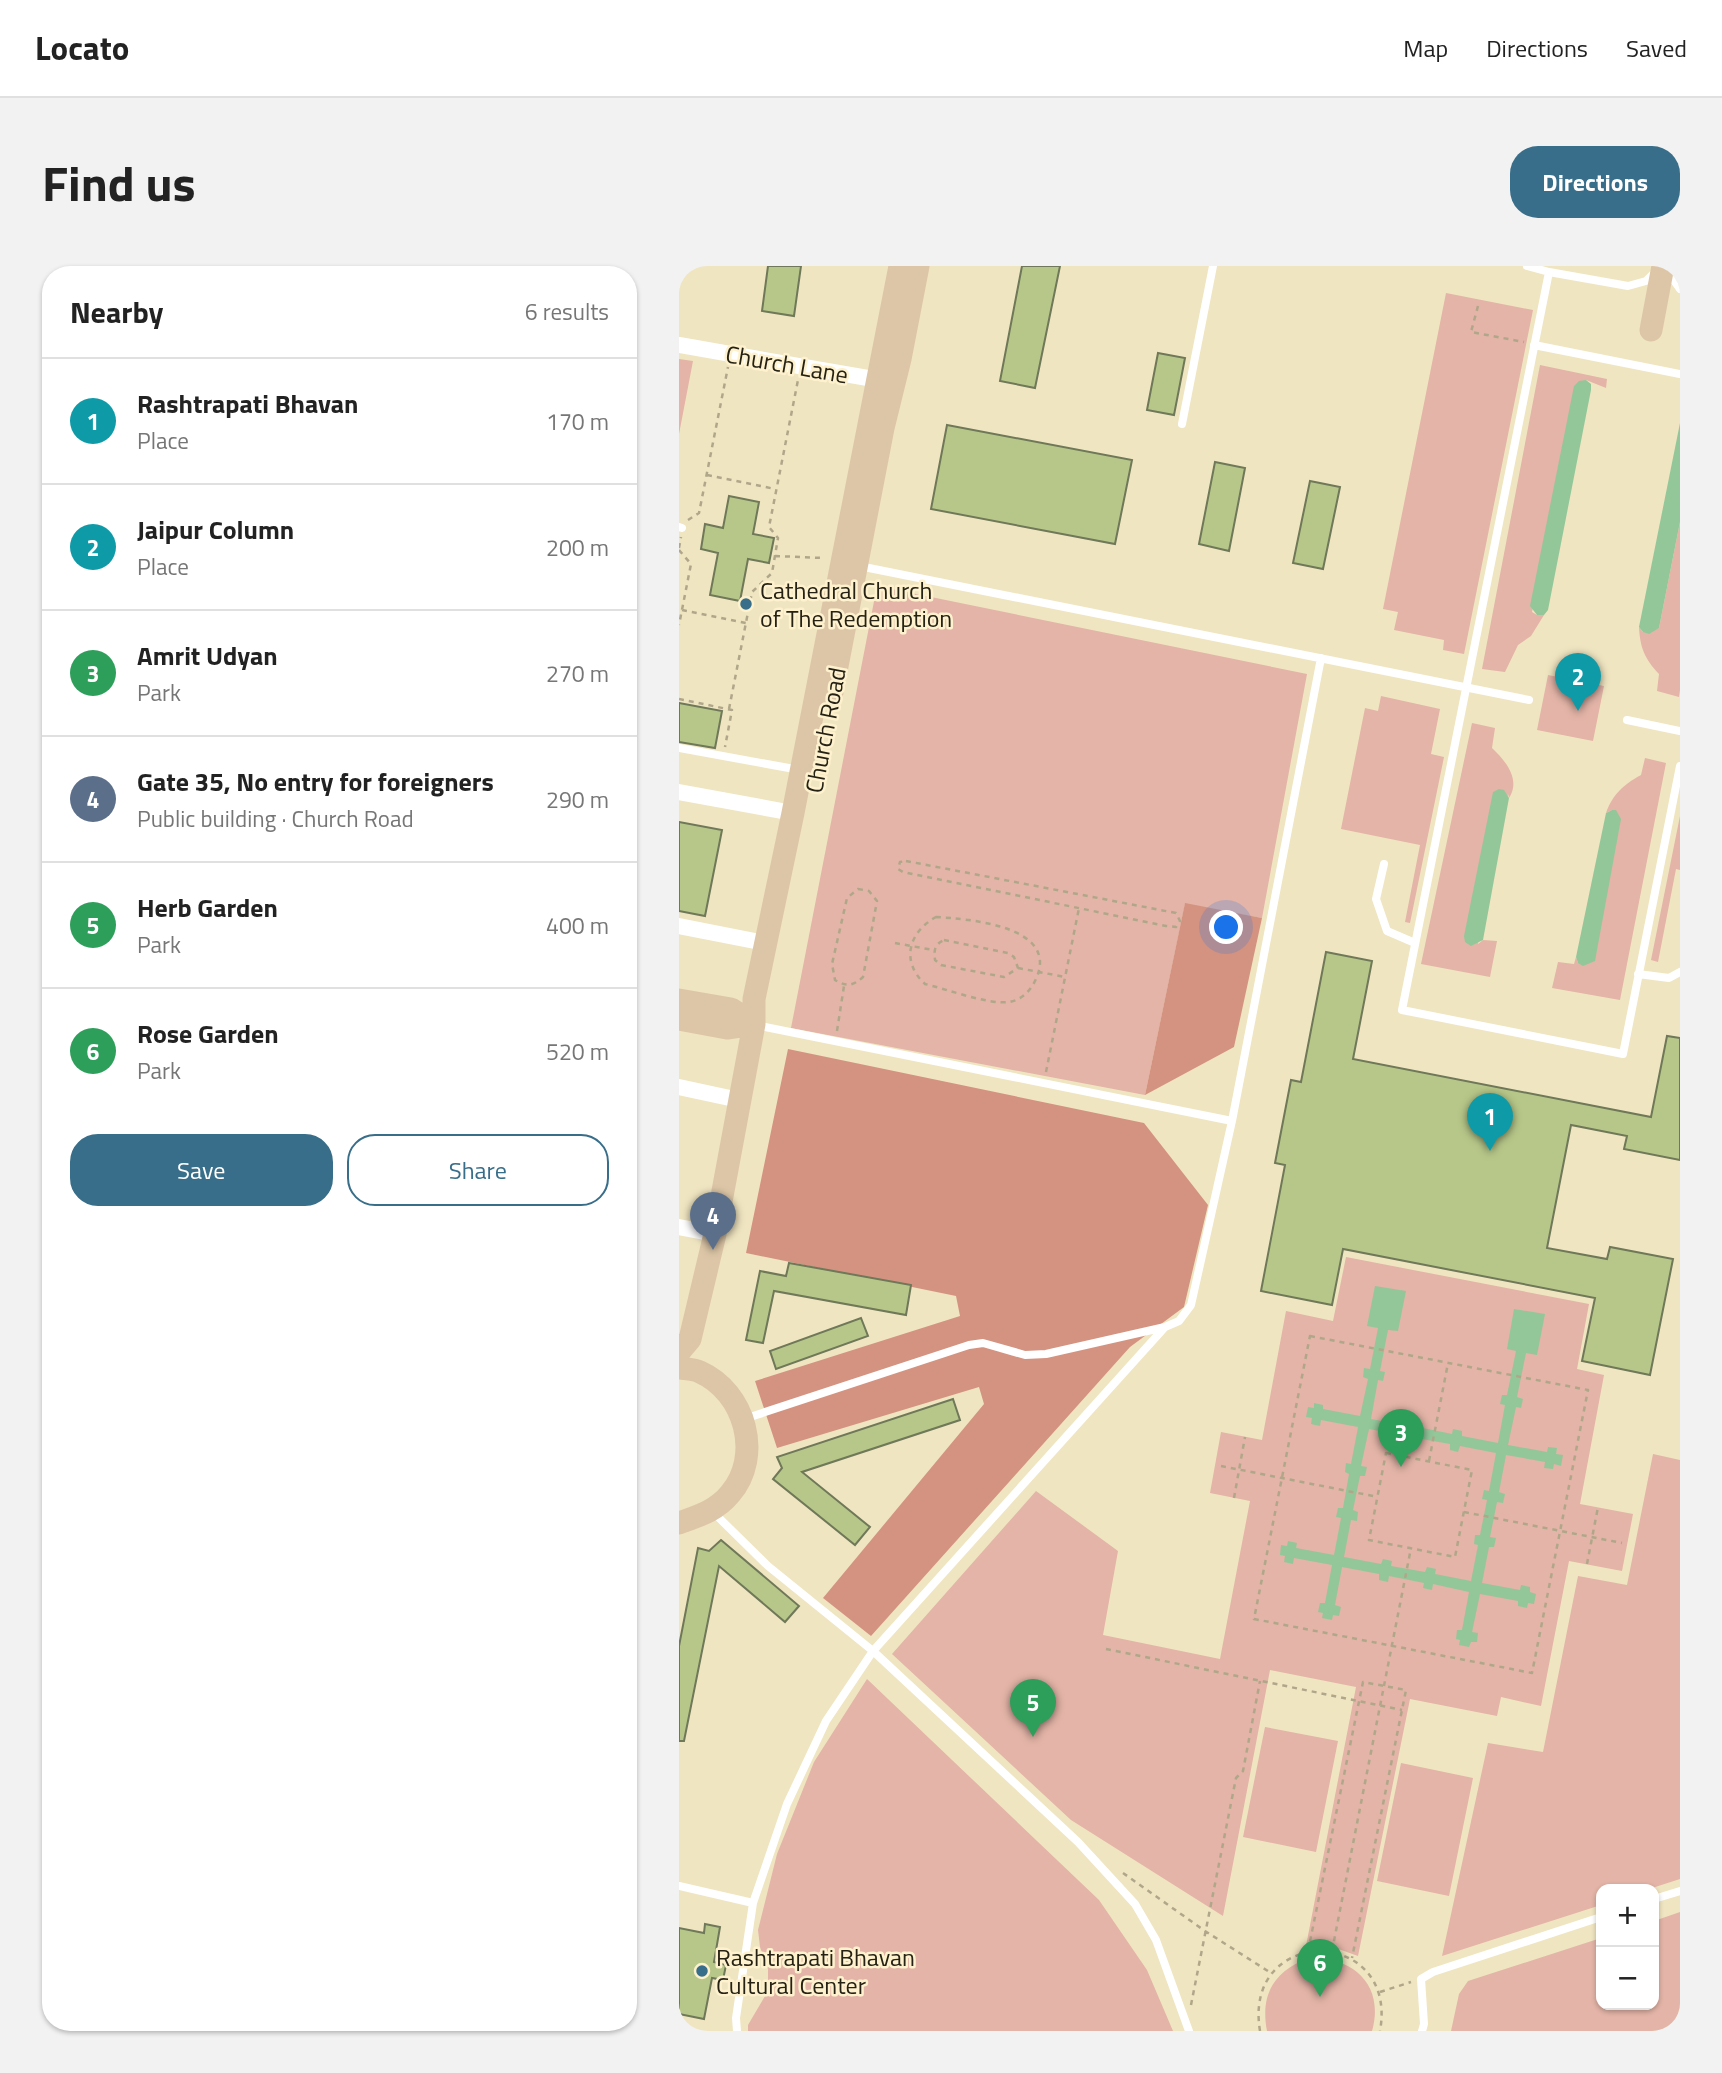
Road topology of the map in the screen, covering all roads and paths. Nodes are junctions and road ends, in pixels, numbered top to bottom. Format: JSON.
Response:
{"nodes":[{"id":1,"x":900,"y":266,"type":"edge"},
{"id":2,"x":918,"y":266,"type":"edge"},
{"id":3,"x":1213,"y":266,"type":"edge"},
{"id":4,"x":1527,"y":266,"type":"edge"},
{"id":5,"x":1663,"y":266,"type":"edge"},
{"id":6,"x":1549,"y":272,"type":"junction"},
{"id":7,"x":1680,"y":289,"type":"edge"},
{"id":8,"x":1478,"y":306,"type":"dead end"},
{"id":9,"x":1651,"y":330,"type":"dead end"},
{"id":10,"x":679,"y":345,"type":"edge"},
{"id":11,"x":1534,"y":345,"type":"junction"},
{"id":12,"x":731,"y":354,"type":"junction"},
{"id":13,"x":801,"y":366,"type":"junction"},
{"id":14,"x":1680,"y":374,"type":"edge"},
{"id":15,"x":885,"y":381,"type":"junction"},
{"id":16,"x":1182,"y":424,"type":"dead end"},
{"id":17,"x":706,"y":475,"type":"junction"},
{"id":18,"x":777,"y":489,"type":"junction"},
{"id":19,"x":681,"y":527,"type":"edge"},
{"id":20,"x":679,"y":549,"type":"edge"},
{"id":21,"x":775,"y":556,"type":"junction"},
{"id":22,"x":850,"y":562,"type":"junction"},
{"id":23,"x":682,"y":610,"type":"junction"},
{"id":24,"x":746,"y":623,"type":"junction"},
{"id":25,"x":679,"y":625,"type":"edge"},
{"id":26,"x":1321,"y":658,"type":"junction"},
{"id":27,"x":1466,"y":687,"type":"junction"},
{"id":28,"x":679,"y":699,"type":"edge"},
{"id":29,"x":1529,"y":700,"type":"dead end"},
{"id":30,"x":729,"y":709,"type":"junction"},
{"id":31,"x":1627,"y":720,"type":"dead end"},
{"id":32,"x":1680,"y":731,"type":"edge"},
{"id":33,"x":679,"y":748,"type":"edge"},
{"id":34,"x":723,"y":757,"type":"junction"},
{"id":35,"x":808,"y":763,"type":"junction"},
{"id":36,"x":1680,"y":766,"type":"edge"},
{"id":37,"x":679,"y":792,"type":"edge"},
{"id":38,"x":793,"y":813,"type":"junction"},
{"id":39,"x":1384,"y":864,"type":"dead end"},
{"id":40,"x":1079,"y":908,"type":"junction"},
{"id":41,"x":679,"y":926,"type":"edge"},
{"id":42,"x":765,"y":943,"type":"junction"},
{"id":43,"x":895,"y":943,"type":"dead end"},
{"id":44,"x":1415,"y":943,"type":"junction"},
{"id":45,"x":911,"y":946,"type":"junction"},
{"id":46,"x":934,"y":950,"type":"junction"},
{"id":47,"x":1018,"y":968,"type":"junction"},
{"id":48,"x":1039,"y":972,"type":"junction"},
{"id":49,"x":1680,"y":972,"type":"edge"},
{"id":50,"x":1638,"y":975,"type":"junction"},
{"id":51,"x":1065,"y":977,"type":"junction"},
{"id":52,"x":844,"y":985,"type":"junction"},
{"id":53,"x":679,"y":1000,"type":"edge"},
{"id":54,"x":679,"y":1019,"type":"edge"},
{"id":55,"x":754,"y":1024,"type":"junction"},
{"id":56,"x":835,"y":1041,"type":"junction"},
{"id":57,"x":1044,"y":1083,"type":"junction"},
{"id":58,"x":679,"y":1087,"type":"edge"},
{"id":59,"x":739,"y":1100,"type":"junction"},
{"id":60,"x":1232,"y":1121,"type":"junction"},
{"id":61,"x":679,"y":1227,"type":"edge"},
{"id":62,"x":715,"y":1234,"type":"junction"},
{"id":63,"x":1165,"y":1327,"type":"junction"},
{"id":64,"x":684,"y":1346,"type":"edge"},
{"id":65,"x":1448,"y":1363,"type":"junction"},
{"id":66,"x":689,"y":1370,"type":"edge"},
{"id":67,"x":744,"y":1419,"type":"junction"},
{"id":68,"x":1245,"y":1437,"type":"dead end"},
{"id":69,"x":1429,"y":1461,"type":"junction"},
{"id":70,"x":1221,"y":1466,"type":"dead end"},
{"id":71,"x":1239,"y":1469,"type":"junction"},
{"id":72,"x":1282,"y":1478,"type":"junction"},
{"id":73,"x":1234,"y":1497,"type":"dead end"},
{"id":74,"x":1378,"y":1497,"type":"junction"},
{"id":75,"x":1598,"y":1507,"type":"dead end"},
{"id":76,"x":712,"y":1511,"type":"junction"},
{"id":77,"x":1464,"y":1512,"type":"junction"},
{"id":78,"x":679,"y":1523,"type":"edge"},
{"id":79,"x":1560,"y":1531,"type":"junction"},
{"id":80,"x":1592,"y":1537,"type":"junction"},
{"id":81,"x":1622,"y":1543,"type":"dead end"},
{"id":82,"x":1411,"y":1548,"type":"junction"},
{"id":83,"x":1587,"y":1564,"type":"dead end"},
{"id":84,"x":1391,"y":1646,"type":"junction"},
{"id":85,"x":1106,"y":1649,"type":"dead end"},
{"id":86,"x":873,"y":1651,"type":"junction"},
{"id":87,"x":1260,"y":1681,"type":"junction"},
{"id":88,"x":1384,"y":1686,"type":"junction"},
{"id":89,"x":1359,"y":1701,"type":"junction"},
{"id":90,"x":1380,"y":1705,"type":"junction"},
{"id":91,"x":1402,"y":1710,"type":"junction"},
{"id":92,"x":1121,"y":1872,"type":"dead end"},
{"id":93,"x":679,"y":1886,"type":"edge"},
{"id":94,"x":1680,"y":1891,"type":"edge"},
{"id":95,"x":1659,"y":1897,"type":"edge"},
{"id":96,"x":753,"y":1903,"type":"junction"},
{"id":97,"x":1596,"y":1919,"type":"edge"},
{"id":98,"x":1205,"y":1931,"type":"junction"},
{"id":99,"x":1308,"y":1951,"type":"junction"},
{"id":100,"x":1332,"y":1951,"type":"junction"},
{"id":101,"x":1352,"y":1958,"type":"junction"},
{"id":102,"x":1271,"y":1973,"type":"junction"},
{"id":103,"x":1421,"y":1979,"type":"junction"},
{"id":104,"x":1380,"y":1992,"type":"junction"},
{"id":105,"x":1184,"y":2017,"type":"junction"},
{"id":106,"x":737,"y":2031,"type":"edge"},
{"id":107,"x":1189,"y":2031,"type":"edge"},
{"id":108,"x":1260,"y":2031,"type":"edge"},
{"id":109,"x":1380,"y":2031,"type":"edge"},
{"id":110,"x":1422,"y":2031,"type":"edge"}],
"edges":[{"from":1,"to":15,"type":"street","name":"Church Road"},
{"from":2,"to":15,"type":"street","name":"Church Road"},
{"from":3,"to":16,"type":"lane"},
{"from":4,"to":6,"type":"lane"},
{"from":5,"to":6,"type":"lane"},
{"from":5,"to":7,"type":"lane"},
{"from":5,"to":9,"type":"street"},
{"from":6,"to":11,"type":"lane"},
{"from":8,"to":11,"type":"path"},
{"from":10,"to":12,"type":"street","name":"Church Lane"},
{"from":11,"to":14,"type":"lane"},
{"from":11,"to":27,"type":"lane"},
{"from":12,"to":13,"type":"street","name":"Church Lane"},
{"from":12,"to":17,"type":"path"},
{"from":13,"to":15,"type":"street","name":"Church Lane"},
{"from":13,"to":18,"type":"path"},
{"from":15,"to":22,"type":"street","name":"Church Road"},
{"from":17,"to":18,"type":"path"},
{"from":17,"to":19,"type":"path"},
{"from":18,"to":21,"type":"path"},
{"from":19,"to":20,"type":"path"},
{"from":20,"to":23,"type":"path"},
{"from":21,"to":22,"type":"path"},
{"from":21,"to":24,"type":"path"},
{"from":22,"to":26,"type":"lane"},
{"from":22,"to":35,"type":"street","name":"Church Road"},
{"from":23,"to":24,"type":"path"},
{"from":23,"to":25,"type":"path"},
{"from":24,"to":30,"type":"path"},
{"from":26,"to":27,"type":"lane"},
{"from":26,"to":60,"type":"lane"},
{"from":27,"to":29,"type":"lane"},
{"from":27,"to":44,"type":"lane"},
{"from":28,"to":30,"type":"path"},
{"from":30,"to":34,"type":"path"},
{"from":31,"to":32,"type":"lane"},
{"from":33,"to":34,"type":"lane"},
{"from":34,"to":35,"type":"lane"},
{"from":35,"to":38,"type":"street","name":"Church Road"},
{"from":35,"to":55,"type":"street","name":"Church Road"},
{"from":36,"to":50,"type":"lane"},
{"from":37,"to":38,"type":"street"},
{"from":38,"to":42,"type":"street","name":"Church Road"},
{"from":39,"to":44,"type":"lane"},
{"from":40,"to":40,"type":"path"},
{"from":40,"to":51,"type":"path"},
{"from":41,"to":42,"type":"street"},
{"from":42,"to":55,"type":"street","name":"Church Road"},
{"from":43,"to":45,"type":"path"},
{"from":44,"to":50,"type":"lane"},
{"from":45,"to":46,"type":"path"},
{"from":45,"to":48,"type":"path"},
{"from":45,"to":48,"type":"path"},
{"from":46,"to":47,"type":"path"},
{"from":46,"to":47,"type":"path"},
{"from":47,"to":48,"type":"path"},
{"from":48,"to":51,"type":"path"},
{"from":49,"to":50,"type":"lane"},
{"from":51,"to":57,"type":"path"},
{"from":52,"to":52,"type":"path"},
{"from":52,"to":56,"type":"path"},
{"from":53,"to":55,"type":"street"},
{"from":54,"to":55,"type":"street"},
{"from":55,"to":56,"type":"lane"},
{"from":55,"to":59,"type":"street","name":"Church Road"},
{"from":56,"to":57,"type":"lane"},
{"from":57,"to":60,"type":"lane"},
{"from":58,"to":59,"type":"street"},
{"from":59,"to":62,"type":"street","name":"Church Road"},
{"from":60,"to":63,"type":"lane"},
{"from":61,"to":62,"type":"street"},
{"from":62,"to":64,"type":"street","name":"Church Road"},
{"from":63,"to":67,"type":"lane"},
{"from":63,"to":86,"type":"lane"},
{"from":64,"to":66,"type":"street","name":"Church Road"},
{"from":65,"to":69,"type":"path"},
{"from":65,"to":72,"type":"path"},
{"from":65,"to":79,"type":"path"},
{"from":66,"to":67,"type":"street"},
{"from":67,"to":76,"type":"street"},
{"from":68,"to":71,"type":"path"},
{"from":69,"to":74,"type":"path"},
{"from":69,"to":77,"type":"path"},
{"from":70,"to":71,"type":"path"},
{"from":71,"to":72,"type":"path"},
{"from":71,"to":73,"type":"path"},
{"from":72,"to":74,"type":"path"},
{"from":72,"to":84,"type":"path"},
{"from":74,"to":82,"type":"path"},
{"from":75,"to":80,"type":"path"},
{"from":76,"to":78,"type":"street"},
{"from":76,"to":86,"type":"lane"},
{"from":77,"to":79,"type":"path"},
{"from":77,"to":82,"type":"path"},
{"from":79,"to":80,"type":"path"},
{"from":79,"to":84,"type":"path"},
{"from":80,"to":81,"type":"path"},
{"from":80,"to":83,"type":"path"},
{"from":82,"to":84,"type":"path"},
{"from":84,"to":88,"type":"path"},
{"from":85,"to":87,"type":"path"},
{"from":86,"to":96,"type":"lane"},
{"from":86,"to":105,"type":"lane"},
{"from":87,"to":89,"type":"path"},
{"from":87,"to":98,"type":"path"},
{"from":88,"to":89,"type":"path"},
{"from":88,"to":90,"type":"path"},
{"from":88,"to":91,"type":"path"},
{"from":89,"to":90,"type":"path"},
{"from":89,"to":99,"type":"path"},
{"from":90,"to":91,"type":"path"},
{"from":90,"to":100,"type":"path"},
{"from":91,"to":101,"type":"path"},
{"from":92,"to":98,"type":"path"},
{"from":93,"to":96,"type":"lane"},
{"from":94,"to":95,"type":"lane"},
{"from":96,"to":106,"type":"lane"},
{"from":97,"to":103,"type":"lane"},
{"from":98,"to":102,"type":"path"},
{"from":98,"to":105,"type":"path"},
{"from":99,"to":100,"type":"path"},
{"from":99,"to":102,"type":"path"},
{"from":100,"to":101,"type":"path"},
{"from":101,"to":104,"type":"path"},
{"from":102,"to":108,"type":"path"},
{"from":103,"to":104,"type":"path"},
{"from":103,"to":110,"type":"lane"},
{"from":104,"to":109,"type":"path"},
{"from":105,"to":107,"type":"lane"}]}
